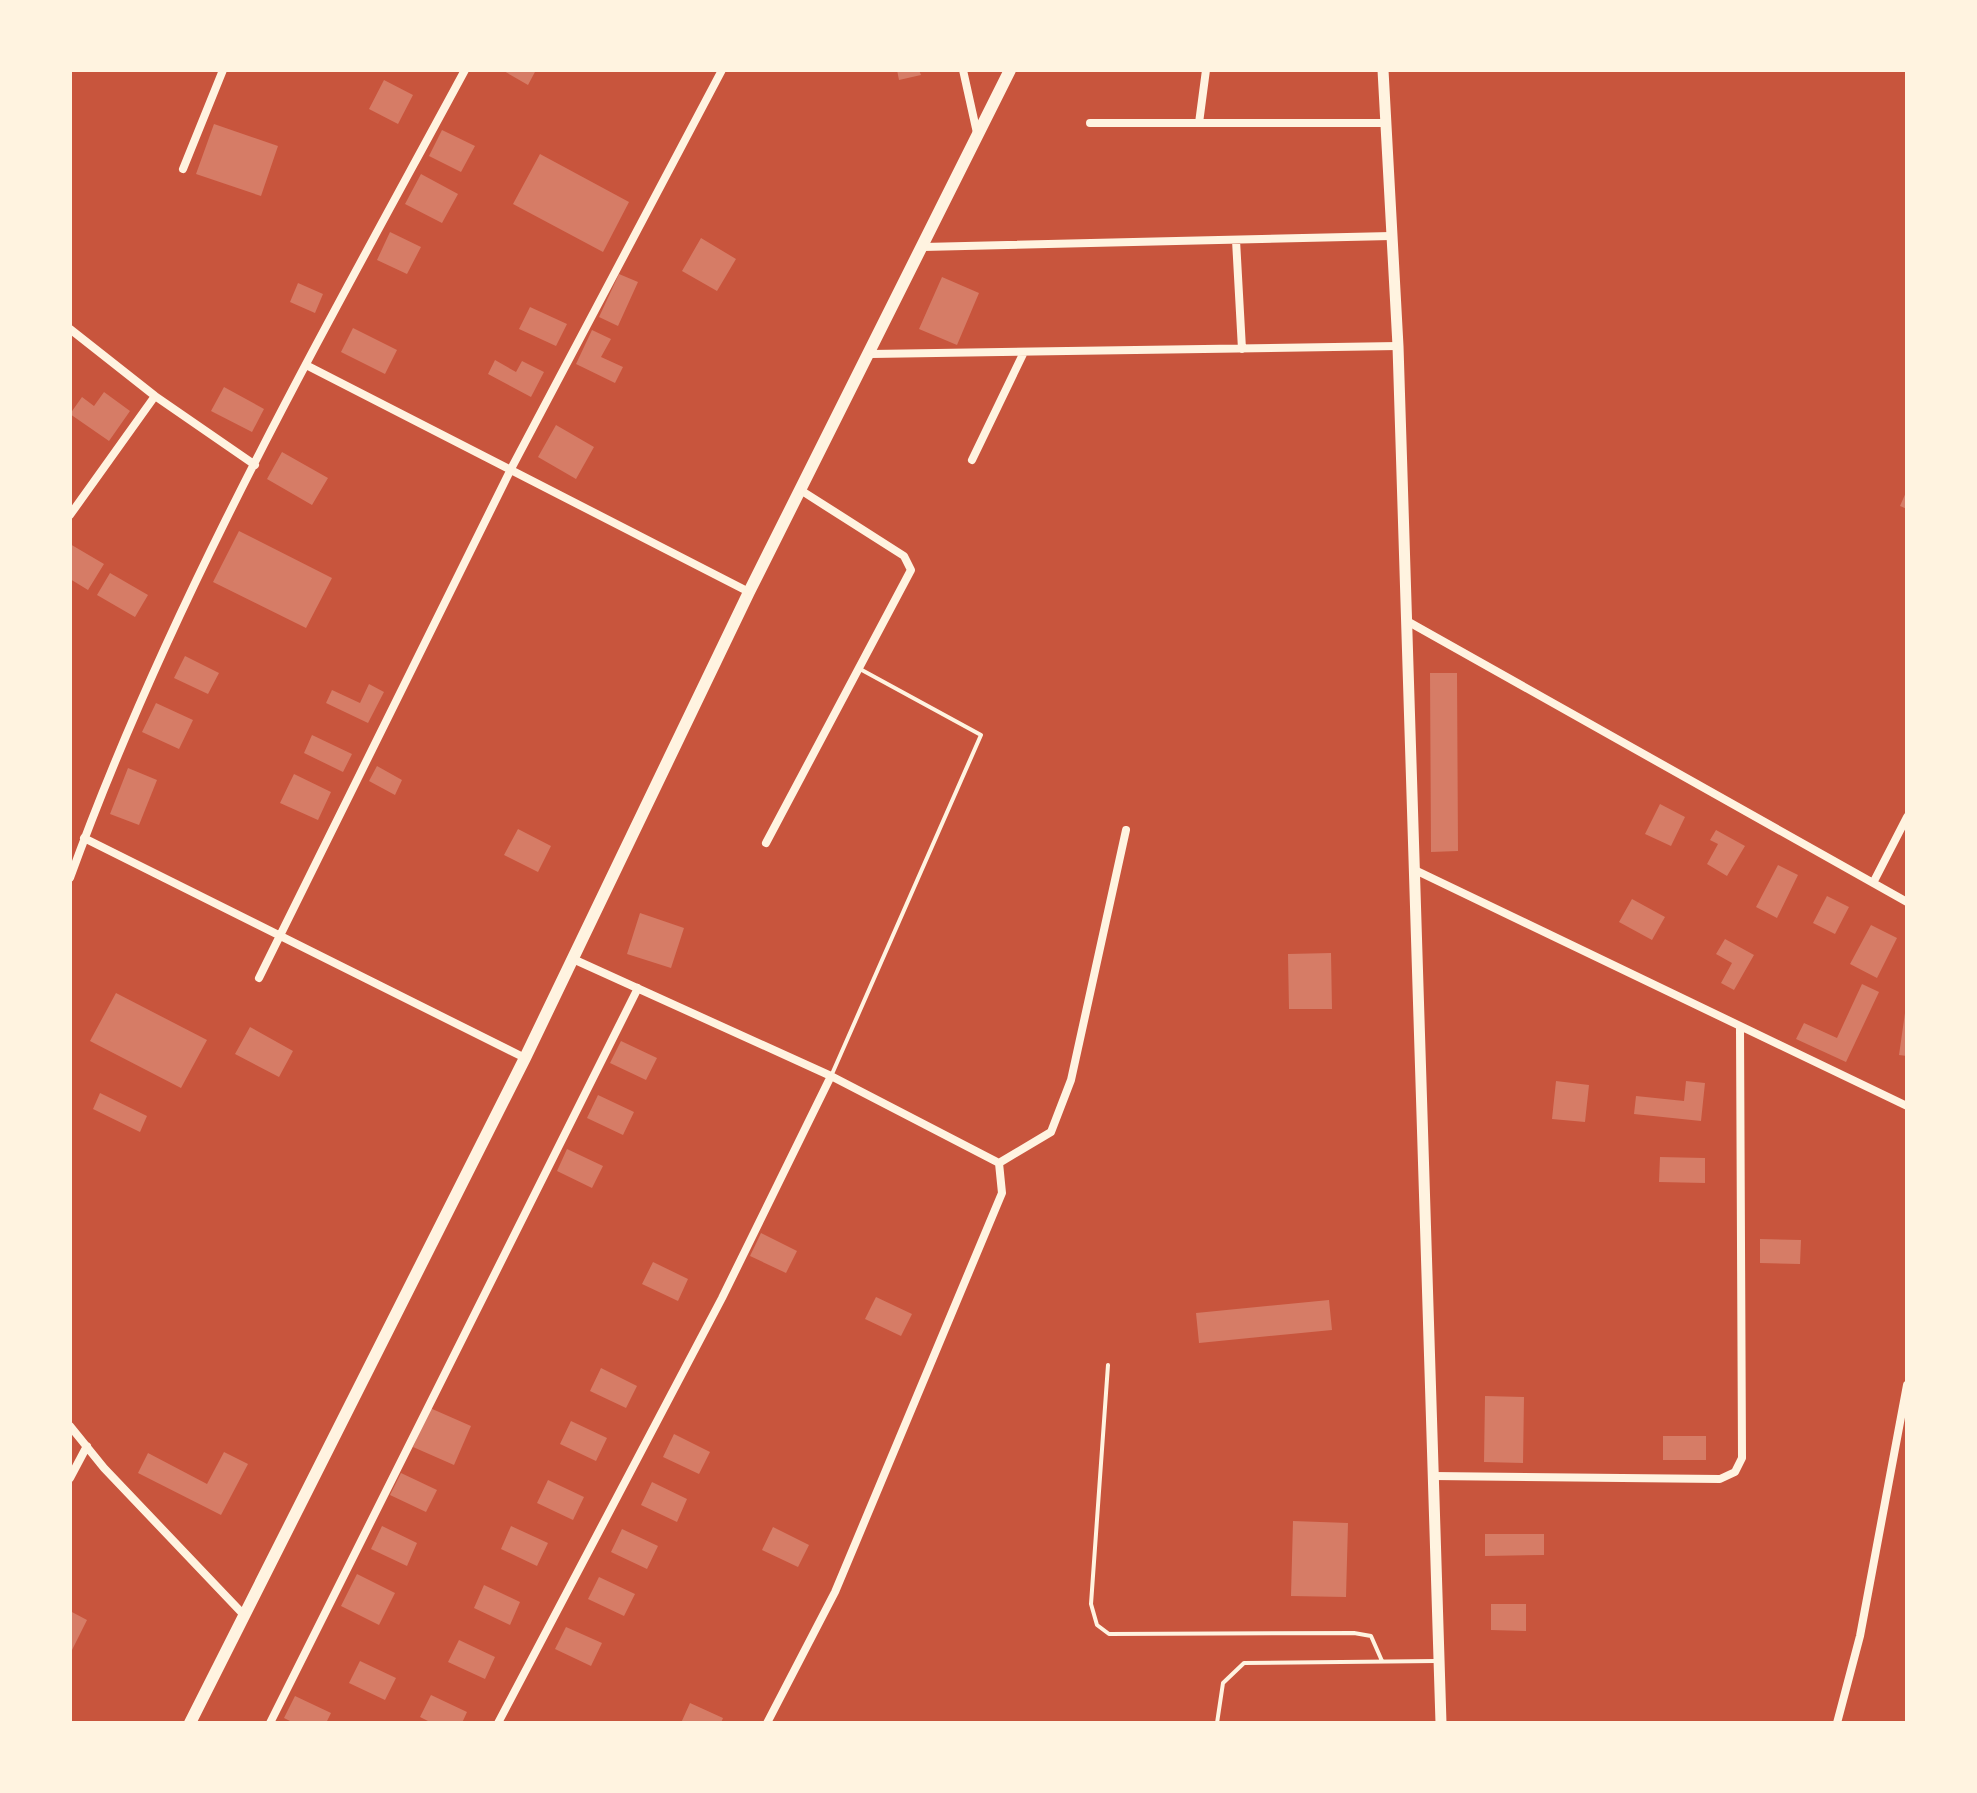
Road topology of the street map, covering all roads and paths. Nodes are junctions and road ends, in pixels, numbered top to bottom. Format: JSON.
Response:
{"nodes":[{"id":1,"x":223,"y":70,"type":"edge"},
{"id":2,"x":465,"y":70,"type":"edge"},
{"id":3,"x":722,"y":70,"type":"edge"},
{"id":4,"x":963,"y":70,"type":"edge"},
{"id":5,"x":1010,"y":70,"type":"edge"},
{"id":6,"x":1206,"y":70,"type":"edge"},
{"id":7,"x":1383,"y":70,"type":"edge"},
{"id":8,"x":1090,"y":123,"type":"dead end"},
{"id":9,"x":1199,"y":123,"type":"junction"},
{"id":10,"x":1385,"y":123,"type":"junction"},
{"id":11,"x":977,"y":134,"type":"junction"},
{"id":12,"x":183,"y":169,"type":"dead end"},
{"id":13,"x":1391,"y":236,"type":"junction"},
{"id":14,"x":1236,"y":240,"type":"junction"},
{"id":15,"x":923,"y":247,"type":"junction"},
{"id":16,"x":70,"y":329,"type":"edge"},
{"id":17,"x":1398,"y":346,"type":"junction"},
{"id":18,"x":1242,"y":349,"type":"junction"},
{"id":19,"x":1024,"y":352,"type":"junction"},
{"id":20,"x":871,"y":354,"type":"junction"},
{"id":21,"x":306,"y":365,"type":"junction"},
{"id":22,"x":155,"y":396,"type":"junction"},
{"id":23,"x":972,"y":460,"type":"dead end"},
{"id":24,"x":255,"y":465,"type":"junction"},
{"id":25,"x":511,"y":469,"type":"junction"},
{"id":26,"x":802,"y":491,"type":"junction"},
{"id":27,"x":70,"y":515,"type":"edge"},
{"id":28,"x":749,"y":592,"type":"junction"},
{"id":29,"x":1407,"y":621,"type":"junction"},
{"id":30,"x":857,"y":668,"type":"junction"},
{"id":31,"x":1907,"y":817,"type":"edge"},
{"id":32,"x":1126,"y":830,"type":"dead end"},
{"id":33,"x":84,"y":838,"type":"junction"},
{"id":34,"x":766,"y":843,"type":"dead end"},
{"id":35,"x":1415,"y":870,"type":"junction"},
{"id":36,"x":70,"y":878,"type":"edge"},
{"id":37,"x":1873,"y":883,"type":"junction"},
{"id":38,"x":1907,"y":902,"type":"edge"},
{"id":39,"x":281,"y":934,"type":"junction"},
{"id":40,"x":573,"y":959,"type":"junction"},
{"id":41,"x":259,"y":978,"type":"dead end"},
{"id":42,"x":638,"y":988,"type":"junction"},
{"id":43,"x":1740,"y":1028,"type":"junction"},
{"id":44,"x":525,"y":1058,"type":"junction"},
{"id":45,"x":831,"y":1076,"type":"junction"},
{"id":46,"x":1907,"y":1106,"type":"edge"},
{"id":47,"x":999,"y":1163,"type":"junction"},
{"id":48,"x":1108,"y":1365,"type":"dead end"},
{"id":49,"x":1907,"y":1385,"type":"edge"},
{"id":50,"x":70,"y":1426,"type":"edge"},
{"id":51,"x":87,"y":1446,"type":"junction"},
{"id":52,"x":1433,"y":1476,"type":"junction"},
{"id":53,"x":70,"y":1478,"type":"edge"},
{"id":54,"x":243,"y":1614,"type":"junction"},
{"id":55,"x":1382,"y":1661,"type":"junction"},
{"id":56,"x":1439,"y":1661,"type":"junction"},
{"id":57,"x":190,"y":1723,"type":"edge"},
{"id":58,"x":270,"y":1723,"type":"edge"},
{"id":59,"x":498,"y":1723,"type":"edge"},
{"id":60,"x":767,"y":1723,"type":"edge"},
{"id":61,"x":1217,"y":1723,"type":"edge"},
{"id":62,"x":1441,"y":1723,"type":"edge"},
{"id":63,"x":1837,"y":1723,"type":"edge"}],
"edges":[{"from":1,"to":12,"type":"street"},
{"from":2,"to":21,"type":"street"},
{"from":3,"to":25,"type":"street"},
{"from":4,"to":11,"type":"street"},
{"from":5,"to":11,"type":"highway"},
{"from":6,"to":9,"type":"street"},
{"from":7,"to":10,"type":"main road"},
{"from":8,"to":9,"type":"street"},
{"from":9,"to":10,"type":"street"},
{"from":10,"to":13,"type":"main road"},
{"from":11,"to":15,"type":"highway"},
{"from":13,"to":14,"type":"street"},
{"from":13,"to":17,"type":"main road"},
{"from":14,"to":15,"type":"street"},
{"from":14,"to":18,"type":"street"},
{"from":15,"to":20,"type":"highway"},
{"from":16,"to":22,"type":"street"},
{"from":17,"to":18,"type":"street"},
{"from":17,"to":29,"type":"main road"},
{"from":18,"to":19,"type":"street"},
{"from":19,"to":20,"type":"street"},
{"from":19,"to":23,"type":"street"},
{"from":20,"to":26,"type":"highway"},
{"from":21,"to":24,"type":"street"},
{"from":21,"to":25,"type":"street"},
{"from":22,"to":24,"type":"street"},
{"from":22,"to":27,"type":"street"},
{"from":24,"to":33,"type":"street"},
{"from":25,"to":28,"type":"street"},
{"from":25,"to":39,"type":"street"},
{"from":26,"to":28,"type":"highway"},
{"from":26,"to":30,"type":"street"},
{"from":28,"to":40,"type":"highway"},
{"from":29,"to":35,"type":"main road"},
{"from":29,"to":37,"type":"street"},
{"from":30,"to":34,"type":"street"},
{"from":30,"to":45,"type":"lane"},
{"from":31,"to":37,"type":"street"},
{"from":32,"to":47,"type":"street"},
{"from":33,"to":36,"type":"street"},
{"from":33,"to":39,"type":"street"},
{"from":35,"to":43,"type":"street"},
{"from":35,"to":52,"type":"main road"},
{"from":37,"to":38,"type":"street"},
{"from":39,"to":41,"type":"street"},
{"from":39,"to":44,"type":"street"},
{"from":40,"to":42,"type":"street"},
{"from":40,"to":44,"type":"highway"},
{"from":42,"to":45,"type":"street"},
{"from":42,"to":58,"type":"street"},
{"from":43,"to":46,"type":"street"},
{"from":43,"to":52,"type":"street"},
{"from":44,"to":54,"type":"highway"},
{"from":45,"to":47,"type":"street"},
{"from":45,"to":59,"type":"street"},
{"from":47,"to":60,"type":"street"},
{"from":48,"to":55,"type":"lane"},
{"from":49,"to":63,"type":"street"},
{"from":50,"to":51,"type":"street"},
{"from":51,"to":53,"type":"street"},
{"from":51,"to":54,"type":"street"},
{"from":52,"to":56,"type":"main road"},
{"from":54,"to":57,"type":"highway"},
{"from":55,"to":56,"type":"lane"},
{"from":55,"to":61,"type":"lane"},
{"from":56,"to":62,"type":"main road"}]}
